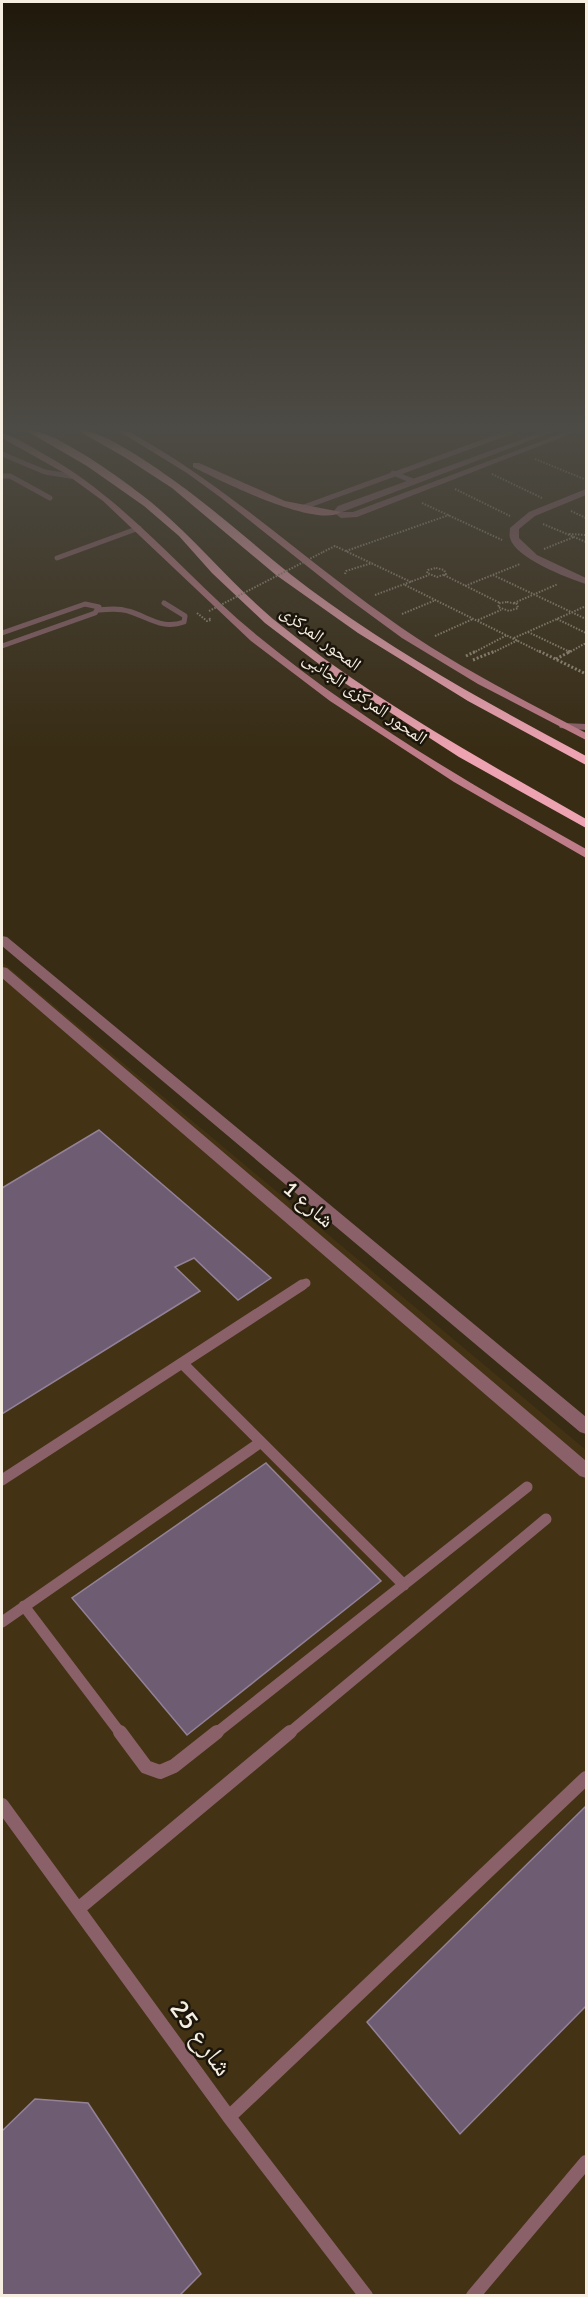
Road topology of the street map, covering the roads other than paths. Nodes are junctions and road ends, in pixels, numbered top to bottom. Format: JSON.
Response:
{"nodes":[{"id":1,"x":114,"y":537,"type":"edge"},
{"id":2,"x":148,"y":537,"type":"edge"},
{"id":3,"x":187,"y":537,"type":"edge"},
{"id":4,"x":237,"y":537,"type":"edge"},
{"id":5,"x":279,"y":537,"type":"edge"},
{"id":6,"x":516,"y":537,"type":"edge"},
{"id":7,"x":57,"y":558,"type":"dead end"},
{"id":8,"x":586,"y":580,"type":"edge"},
{"id":9,"x":164,"y":603,"type":"dead end"},
{"id":10,"x":99,"y":610,"type":"junction"},
{"id":11,"x":2,"y":633,"type":"edge"},
{"id":12,"x":2,"y":646,"type":"edge"},
{"id":13,"x":564,"y":726,"type":"junction"},
{"id":14,"x":586,"y":727,"type":"edge"},
{"id":15,"x":586,"y":737,"type":"edge"},
{"id":16,"x":586,"y":761,"type":"edge"},
{"id":17,"x":586,"y":824,"type":"edge"},
{"id":18,"x":586,"y":854,"type":"edge"},
{"id":19,"x":2,"y":940,"type":"edge"},
{"id":20,"x":2,"y":971,"type":"edge"},
{"id":21,"x":306,"y":1283,"type":"dead end"},
{"id":22,"x":182,"y":1363,"type":"junction"},
{"id":23,"x":586,"y":1427,"type":"edge"},
{"id":24,"x":261,"y":1442,"type":"junction"},
{"id":25,"x":586,"y":1471,"type":"edge"},
{"id":26,"x":2,"y":1480,"type":"edge"},
{"id":27,"x":527,"y":1487,"type":"dead end"},
{"id":28,"x":546,"y":1519,"type":"dead end"},
{"id":29,"x":404,"y":1585,"type":"junction"},
{"id":30,"x":24,"y":1606,"type":"junction"},
{"id":31,"x":2,"y":1622,"type":"edge"},
{"id":32,"x":586,"y":1778,"type":"edge"},
{"id":33,"x":2,"y":1805,"type":"edge"},
{"id":34,"x":78,"y":1909,"type":"junction"},
{"id":35,"x":230,"y":2117,"type":"junction"},
{"id":36,"x":586,"y":2162,"type":"edge"},
{"id":37,"x":366,"y":2295,"type":"edge"},
{"id":38,"x":473,"y":2295,"type":"edge"}],
"edges":[{"from":1,"to":7,"type":"lane"},
{"from":2,"to":18,"type":"main road","name":"المحور المركزى الجانبى"},
{"from":3,"to":17,"type":"highway","name":"المحور المركزى"},
{"from":4,"to":16,"type":"highway","name":"المحور المركزى"},
{"from":5,"to":13,"type":"main road"},
{"from":6,"to":8,"type":"street"},
{"from":9,"to":10,"type":"lane"},
{"from":10,"to":11,"type":"lane"},
{"from":10,"to":12,"type":"lane"},
{"from":13,"to":14,"type":"street"},
{"from":13,"to":15,"type":"main road"},
{"from":19,"to":23,"type":"street","name":"شارع 1"},
{"from":20,"to":25,"type":"street","name":"شارع 1"},
{"from":21,"to":22,"type":"lane"},
{"from":22,"to":24,"type":"lane"},
{"from":22,"to":26,"type":"lane"},
{"from":24,"to":29,"type":"lane"},
{"from":24,"to":30,"type":"lane"},
{"from":27,"to":29,"type":"lane"},
{"from":28,"to":34,"type":"lane"},
{"from":29,"to":30,"type":"lane"},
{"from":30,"to":31,"type":"lane"},
{"from":32,"to":35,"type":"lane"},
{"from":33,"to":34,"type":"lane","name":"شارع 25"},
{"from":34,"to":35,"type":"lane","name":"شارع 25"},
{"from":35,"to":37,"type":"lane","name":"شارع 25"},
{"from":36,"to":38,"type":"lane"}]}
